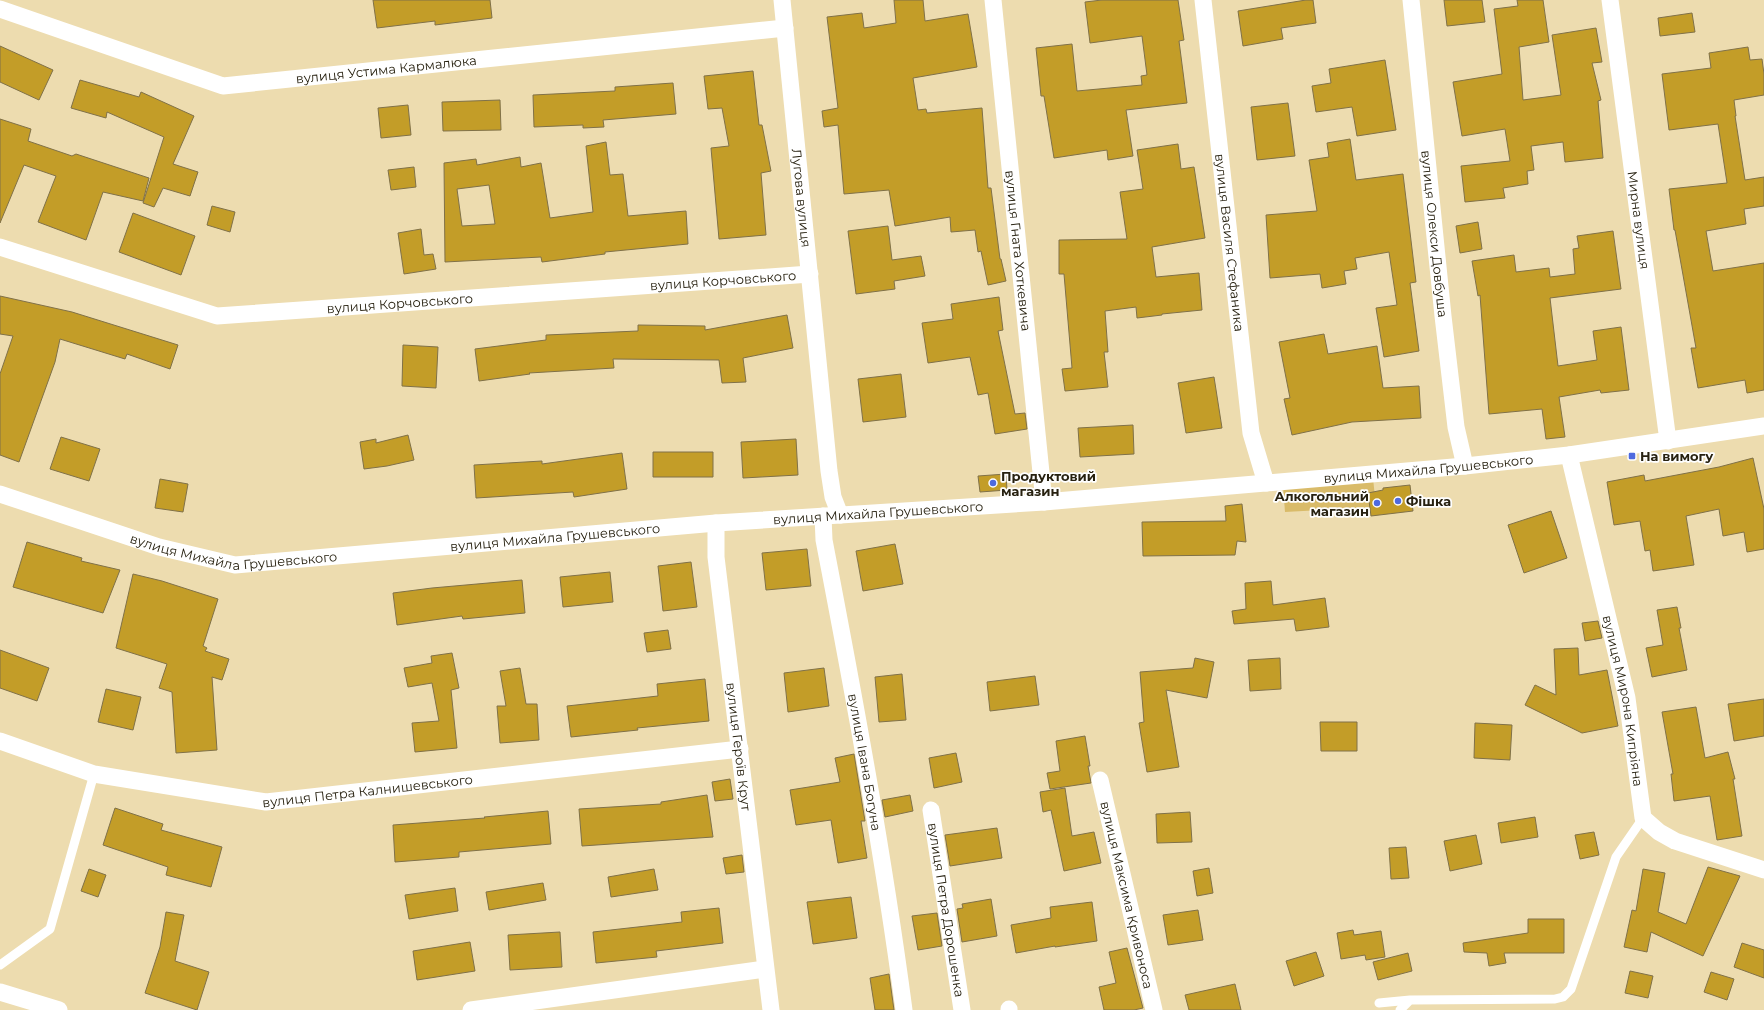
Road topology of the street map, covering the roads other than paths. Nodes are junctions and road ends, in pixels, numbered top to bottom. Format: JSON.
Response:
{"nodes":[{"id":1,"x":782,"y":0,"type":"edge"},
{"id":2,"x":993,"y":0,"type":"edge"},
{"id":3,"x":1203,"y":0,"type":"edge"},
{"id":4,"x":1411,"y":0,"type":"edge"},
{"id":5,"x":1610,"y":0,"type":"edge"},
{"id":6,"x":0,"y":9,"type":"edge"},
{"id":7,"x":785,"y":28,"type":"junction"},
{"id":8,"x":0,"y":247,"type":"edge"},
{"id":9,"x":810,"y":274,"type":"junction"},
{"id":10,"x":1764,"y":426,"type":"edge"},
{"id":11,"x":1668,"y":441,"type":"junction"},
{"id":12,"x":1569,"y":455,"type":"junction"},
{"id":13,"x":1465,"y":466,"type":"junction"},
{"id":14,"x":1266,"y":483,"type":"junction"},
{"id":15,"x":0,"y":494,"type":"edge"},
{"id":16,"x":1044,"y":502,"type":"junction"},
{"id":17,"x":840,"y":515,"type":"junction"},
{"id":18,"x":823,"y":516,"type":"junction"},
{"id":19,"x":716,"y":523,"type":"junction"},
{"id":20,"x":0,"y":741,"type":"edge"},
{"id":21,"x":740,"y":749,"type":"junction"},
{"id":22,"x":94,"y":774,"type":"junction"},
{"id":23,"x":1100,"y":780,"type":"dead end"},
{"id":24,"x":931,"y":810,"type":"dead end"},
{"id":25,"x":1643,"y":818,"type":"junction"},
{"id":26,"x":1764,"y":870,"type":"edge"},
{"id":27,"x":0,"y":965,"type":"edge"},
{"id":28,"x":765,"y":969,"type":"junction"},
{"id":29,"x":0,"y":992,"type":"edge"},
{"id":30,"x":1410,"y":1000,"type":"junction"},
{"id":31,"x":1379,"y":1003,"type":"dead end"},
{"id":32,"x":59,"y":1010,"type":"edge"},
{"id":33,"x":471,"y":1010,"type":"edge"},
{"id":34,"x":771,"y":1010,"type":"edge"},
{"id":35,"x":904,"y":1010,"type":"edge"},
{"id":36,"x":962,"y":1010,"type":"edge"},
{"id":37,"x":1154,"y":1010,"type":"edge"},
{"id":38,"x":1400,"y":1010,"type":"edge"}],
"edges":[{"from":1,"to":7,"type":"street","name":"Лугова вулиця"},
{"from":2,"to":16,"type":"street","name":"вулиця Гната Хоткевича"},
{"from":3,"to":14,"type":"street","name":"вулиця Василя Стефаника"},
{"from":4,"to":13,"type":"street","name":"вулиця Олекси Довбуша"},
{"from":5,"to":11,"type":"street","name":"Мирна вулиця"},
{"from":6,"to":7,"type":"street","name":"вулиця Устима Кармалюка"},
{"from":7,"to":9,"type":"street","name":"Лугова вулиця"},
{"from":8,"to":9,"type":"street","name":"вулиця Корчовського"},
{"from":9,"to":17,"type":"street","name":"Лугова вулиця"},
{"from":10,"to":11,"type":"street","name":"вулиця Михайла Грушевського"},
{"from":11,"to":12,"type":"street","name":"вулиця Михайла Грушевського"},
{"from":12,"to":13,"type":"street","name":"вулиця Михайла Грушевського"},
{"from":12,"to":25,"type":"street","name":"вулиця Мирона Кипріяна"},
{"from":13,"to":14,"type":"street","name":"вулиця Михайла Грушевського"},
{"from":14,"to":16,"type":"street","name":"вулиця Михайла Грушевського"},
{"from":15,"to":19,"type":"street","name":"вулиця Михайла Грушевського"},
{"from":16,"to":17,"type":"street","name":"вулиця Михайла Грушевського"},
{"from":17,"to":18,"type":"street","name":"вулиця Михайла Грушевського"},
{"from":18,"to":19,"type":"street","name":"вулиця Михайла Грушевського"},
{"from":18,"to":35,"type":"street","name":"вулиця Івана Богуна"},
{"from":19,"to":21,"type":"street","name":"вулиця Героїв Крут"},
{"from":20,"to":22,"type":"street","name":"вулиця Петра Калнишевського"},
{"from":21,"to":22,"type":"street","name":"вулиця Петра Калнишевського"},
{"from":21,"to":28,"type":"street","name":"вулиця Героїв Крут"},
{"from":22,"to":27,"type":"lane"},
{"from":23,"to":37,"type":"street","name":"вулиця Максима Кривоноса"},
{"from":24,"to":36,"type":"street","name":"вулиця Петра Дорошенка"},
{"from":25,"to":26,"type":"street"},
{"from":25,"to":30,"type":"lane"},
{"from":28,"to":33,"type":"street"},
{"from":28,"to":34,"type":"street","name":"вулиця Героїв Крут"},
{"from":29,"to":32,"type":"street"},
{"from":30,"to":31,"type":"lane"},
{"from":30,"to":38,"type":"lane"}]}
